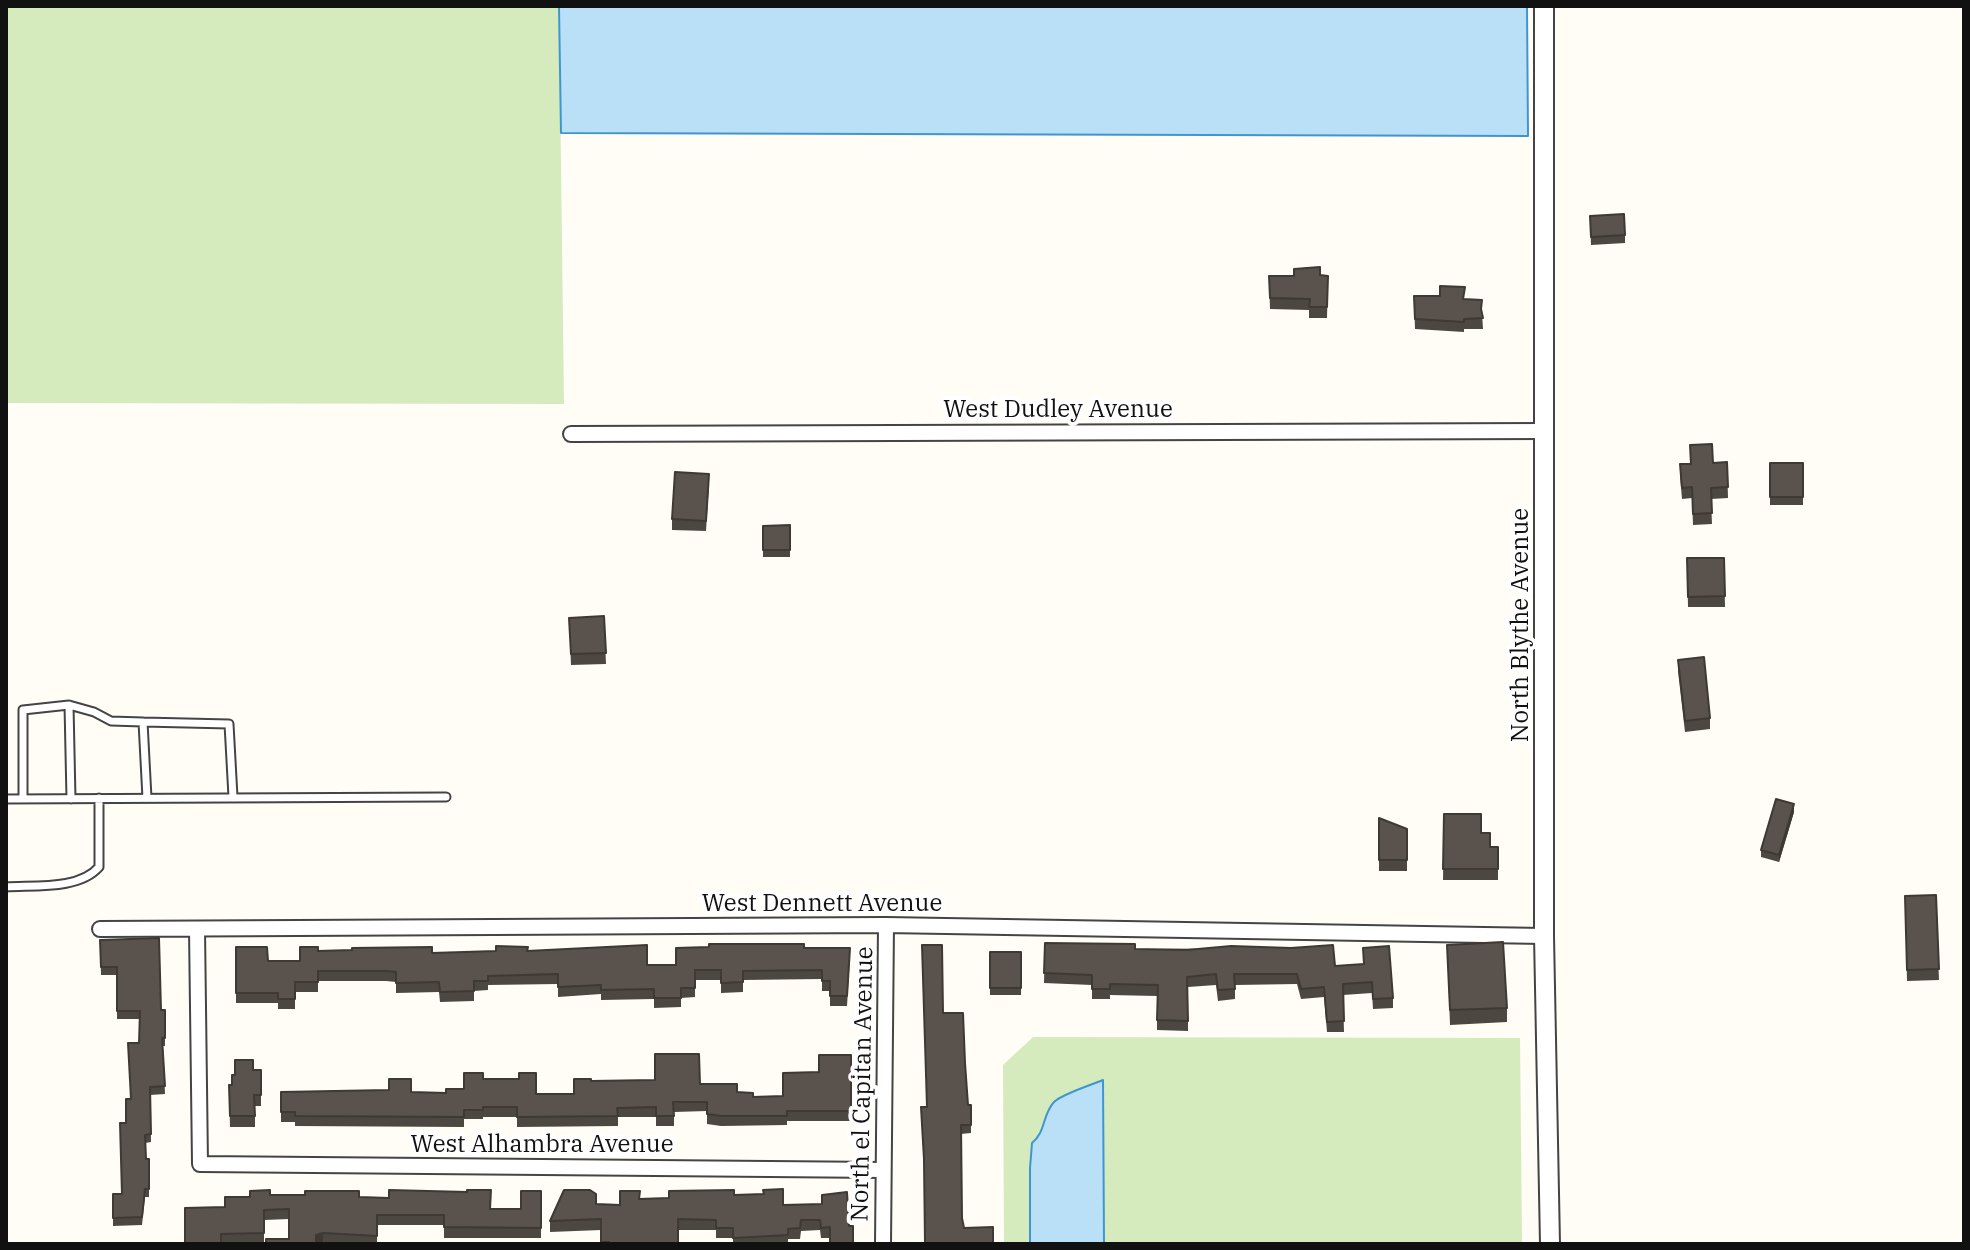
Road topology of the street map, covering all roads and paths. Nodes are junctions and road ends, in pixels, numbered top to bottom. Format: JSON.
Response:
{"nodes":[{"id":1,"x":1544,"y":6,"type":"edge"},
{"id":2,"x":1546,"y":431,"type":"junction"},
{"id":3,"x":571,"y":434,"type":"dead end"},
{"id":4,"x":69,"y":705,"type":"junction"},
{"id":5,"x":143,"y":722,"type":"junction"},
{"id":6,"x":233,"y":797,"type":"junction"},
{"id":7,"x":446,"y":797,"type":"dead end"},
{"id":8,"x":99,"y":798,"type":"junction"},
{"id":9,"x":147,"y":798,"type":"junction"},
{"id":10,"x":6,"y":799,"type":"edge"},
{"id":11,"x":23,"y":799,"type":"junction"},
{"id":12,"x":71,"y":799,"type":"junction"},
{"id":13,"x":6,"y":887,"type":"edge"},
{"id":14,"x":886,"y":925,"type":"junction"},
{"id":15,"x":100,"y":929,"type":"dead end"},
{"id":16,"x":197,"y":929,"type":"junction"},
{"id":17,"x":1544,"y":936,"type":"junction"},
{"id":18,"x":883,"y":1170,"type":"junction"},
{"id":19,"x":883,"y":1244,"type":"edge"},
{"id":20,"x":1550,"y":1244,"type":"edge"}],
"edges":[{"from":1,"to":2,"type":"street","name":"North Blythe Avenue"},
{"from":2,"to":3,"type":"street","name":"West Dudley Avenue"},
{"from":2,"to":17,"type":"street","name":"North Blythe Avenue"},
{"from":4,"to":5,"type":"lane"},
{"from":4,"to":11,"type":"lane"},
{"from":4,"to":12,"type":"lane"},
{"from":5,"to":6,"type":"lane"},
{"from":5,"to":9,"type":"lane"},
{"from":6,"to":7,"type":"lane"},
{"from":6,"to":9,"type":"lane"},
{"from":8,"to":9,"type":"lane"},
{"from":8,"to":12,"type":"lane"},
{"from":8,"to":13,"type":"lane"},
{"from":10,"to":11,"type":"lane"},
{"from":11,"to":12,"type":"lane"},
{"from":14,"to":16,"type":"street","name":"West Dennett Avenue"},
{"from":14,"to":17,"type":"street","name":"West Dennett Avenue"},
{"from":14,"to":18,"type":"street","name":"North el Capitan Avenue"},
{"from":15,"to":16,"type":"street","name":"West Dennett Avenue"},
{"from":16,"to":18,"type":"street","name":"West Alhambra Avenue"},
{"from":17,"to":20,"type":"street","name":"North Blythe Avenue"},
{"from":18,"to":19,"type":"street","name":"North el Capitan Avenue"}]}
